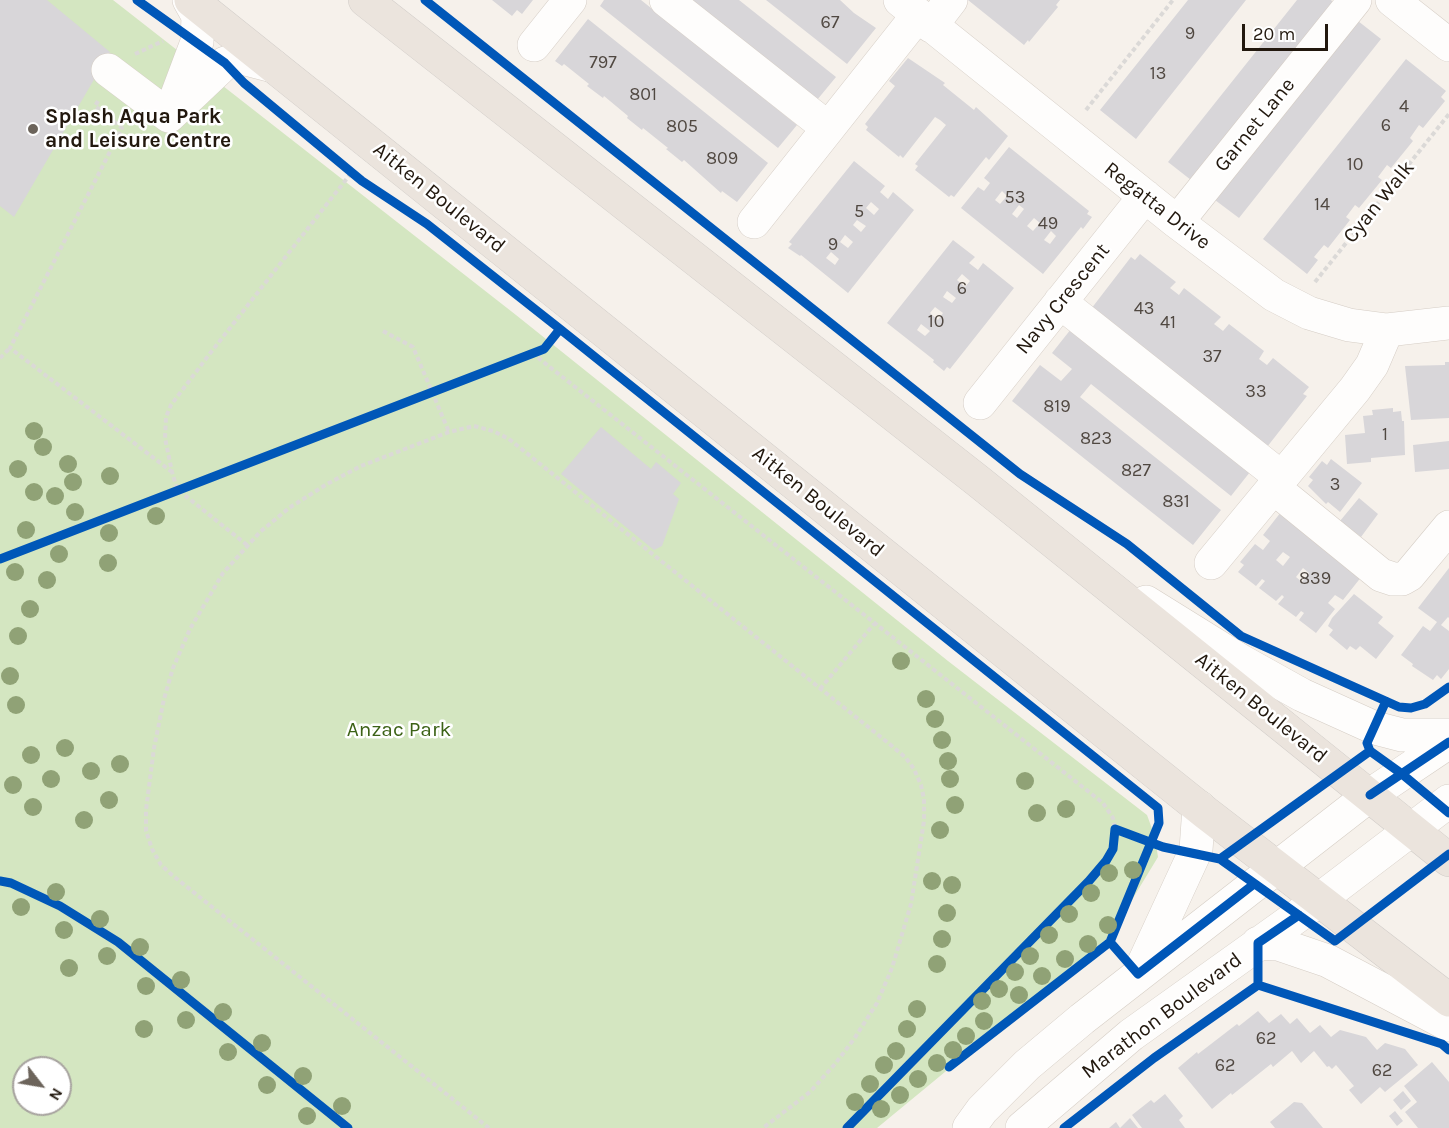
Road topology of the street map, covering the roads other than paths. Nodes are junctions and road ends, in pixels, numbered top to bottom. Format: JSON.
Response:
{"nodes":[{"id":1,"x":190,"y":0,"type":"edge"},
{"id":2,"x":365,"y":0,"type":"edge"},
{"id":3,"x":570,"y":0,"type":"edge"},
{"id":4,"x":666,"y":0,"type":"edge"},
{"id":5,"x":951,"y":0,"type":"edge"},
{"id":6,"x":1354,"y":0,"type":"edge"},
{"id":7,"x":1392,"y":0,"type":"edge"},
{"id":8,"x":916,"y":13,"type":"edge"},
{"id":9,"x":534,"y":45,"type":"dead end"},
{"id":10,"x":1449,"y":45,"type":"edge"},
{"id":11,"x":273,"y":66,"type":"junction"},
{"id":12,"x":111,"y":72,"type":"road end"},
{"id":13,"x":169,"y":116,"type":"junction"},
{"id":14,"x":828,"y":128,"type":"junction"},
{"id":15,"x":1145,"y":196,"type":"junction"},
{"id":16,"x":754,"y":222,"type":"dead end"},
{"id":17,"x":1177,"y":222,"type":"junction"},
{"id":18,"x":1060,"y":302,"type":"junction"},
{"id":19,"x":1449,"y":323,"type":"edge"},
{"id":20,"x":1387,"y":330,"type":"junction"},
{"id":21,"x":980,"y":403,"type":"dead end"},
{"id":22,"x":1278,"y":483,"type":"junction"},
{"id":23,"x":1449,"y":527,"type":"edge"},
{"id":24,"x":1070,"y":555,"type":"junction"},
{"id":25,"x":1211,"y":563,"type":"dead end"},
{"id":26,"x":1449,"y":735,"type":"edge"},
{"id":27,"x":1449,"y":742,"type":"edge"},
{"id":28,"x":1370,"y":795,"type":"junction"},
{"id":29,"x":1449,"y":801,"type":"edge"},
{"id":30,"x":1199,"y":807,"type":"junction"},
{"id":31,"x":1412,"y":830,"type":"junction"},
{"id":32,"x":1449,"y":860,"type":"edge"},
{"id":33,"x":1276,"y":867,"type":"junction"},
{"id":34,"x":1319,"y":900,"type":"junction"},
{"id":35,"x":1258,"y":943,"type":"junction"},
{"id":36,"x":1138,"y":974,"type":"junction"},
{"id":37,"x":1449,"y":1000,"type":"edge"},
{"id":38,"x":1449,"y":1025,"type":"edge"},
{"id":39,"x":969,"y":1128,"type":"edge"},
{"id":40,"x":1022,"y":1128,"type":"edge"}],
"edges":[{"from":1,"to":11,"type":"main road","name":"Aitken Boulevard"},
{"from":1,"to":13,"type":"street"},
{"from":2,"to":24,"type":"main road","name":"Aitken Boulevard"},
{"from":3,"to":9,"type":"street"},
{"from":4,"to":14,"type":"street"},
{"from":5,"to":8,"type":"street"},
{"from":6,"to":17,"type":"street","name":"Garnet Lane"},
{"from":7,"to":10,"type":"street"},
{"from":8,"to":14,"type":"street"},
{"from":8,"to":15,"type":"street","name":"Regatta Drive"},
{"from":11,"to":13,"type":"street"},
{"from":11,"to":30,"type":"main road","name":"Aitken Boulevard"},
{"from":12,"to":13,"type":"street"},
{"from":14,"to":16,"type":"street"},
{"from":15,"to":17,"type":"street","name":"Regatta Drive"},
{"from":15,"to":18,"type":"street","name":"Navy Crescent"},
{"from":17,"to":20,"type":"street","name":"Regatta Drive"},
{"from":18,"to":21,"type":"street","name":"Navy Crescent"},
{"from":18,"to":22,"type":"street"},
{"from":19,"to":20,"type":"street","name":"Regatta Drive"},
{"from":20,"to":22,"type":"street"},
{"from":22,"to":23,"type":"street"},
{"from":22,"to":25,"type":"street"},
{"from":24,"to":26,"type":"street"},
{"from":24,"to":28,"type":"main road","name":"Aitken Boulevard"},
{"from":27,"to":28,"type":"street"},
{"from":28,"to":31,"type":"main road","name":"Aitken Boulevard"},
{"from":28,"to":33,"type":"street"},
{"from":29,"to":31,"type":"street","name":"Marathon Boulevard"},
{"from":30,"to":33,"type":"main road","name":"Aitken Boulevard"},
{"from":30,"to":36,"type":"street"},
{"from":31,"to":32,"type":"main road","name":"Aitken Boulevard"},
{"from":31,"to":34,"type":"street","name":"Marathon Boulevard"},
{"from":33,"to":34,"type":"main road","name":"Aitken Boulevard"},
{"from":33,"to":36,"type":"street"},
{"from":34,"to":35,"type":"street","name":"Marathon Boulevard"},
{"from":34,"to":37,"type":"main road","name":"Aitken Boulevard"},
{"from":35,"to":38,"type":"street"},
{"from":35,"to":40,"type":"street","name":"Marathon Boulevard"},
{"from":36,"to":39,"type":"street"}]}
